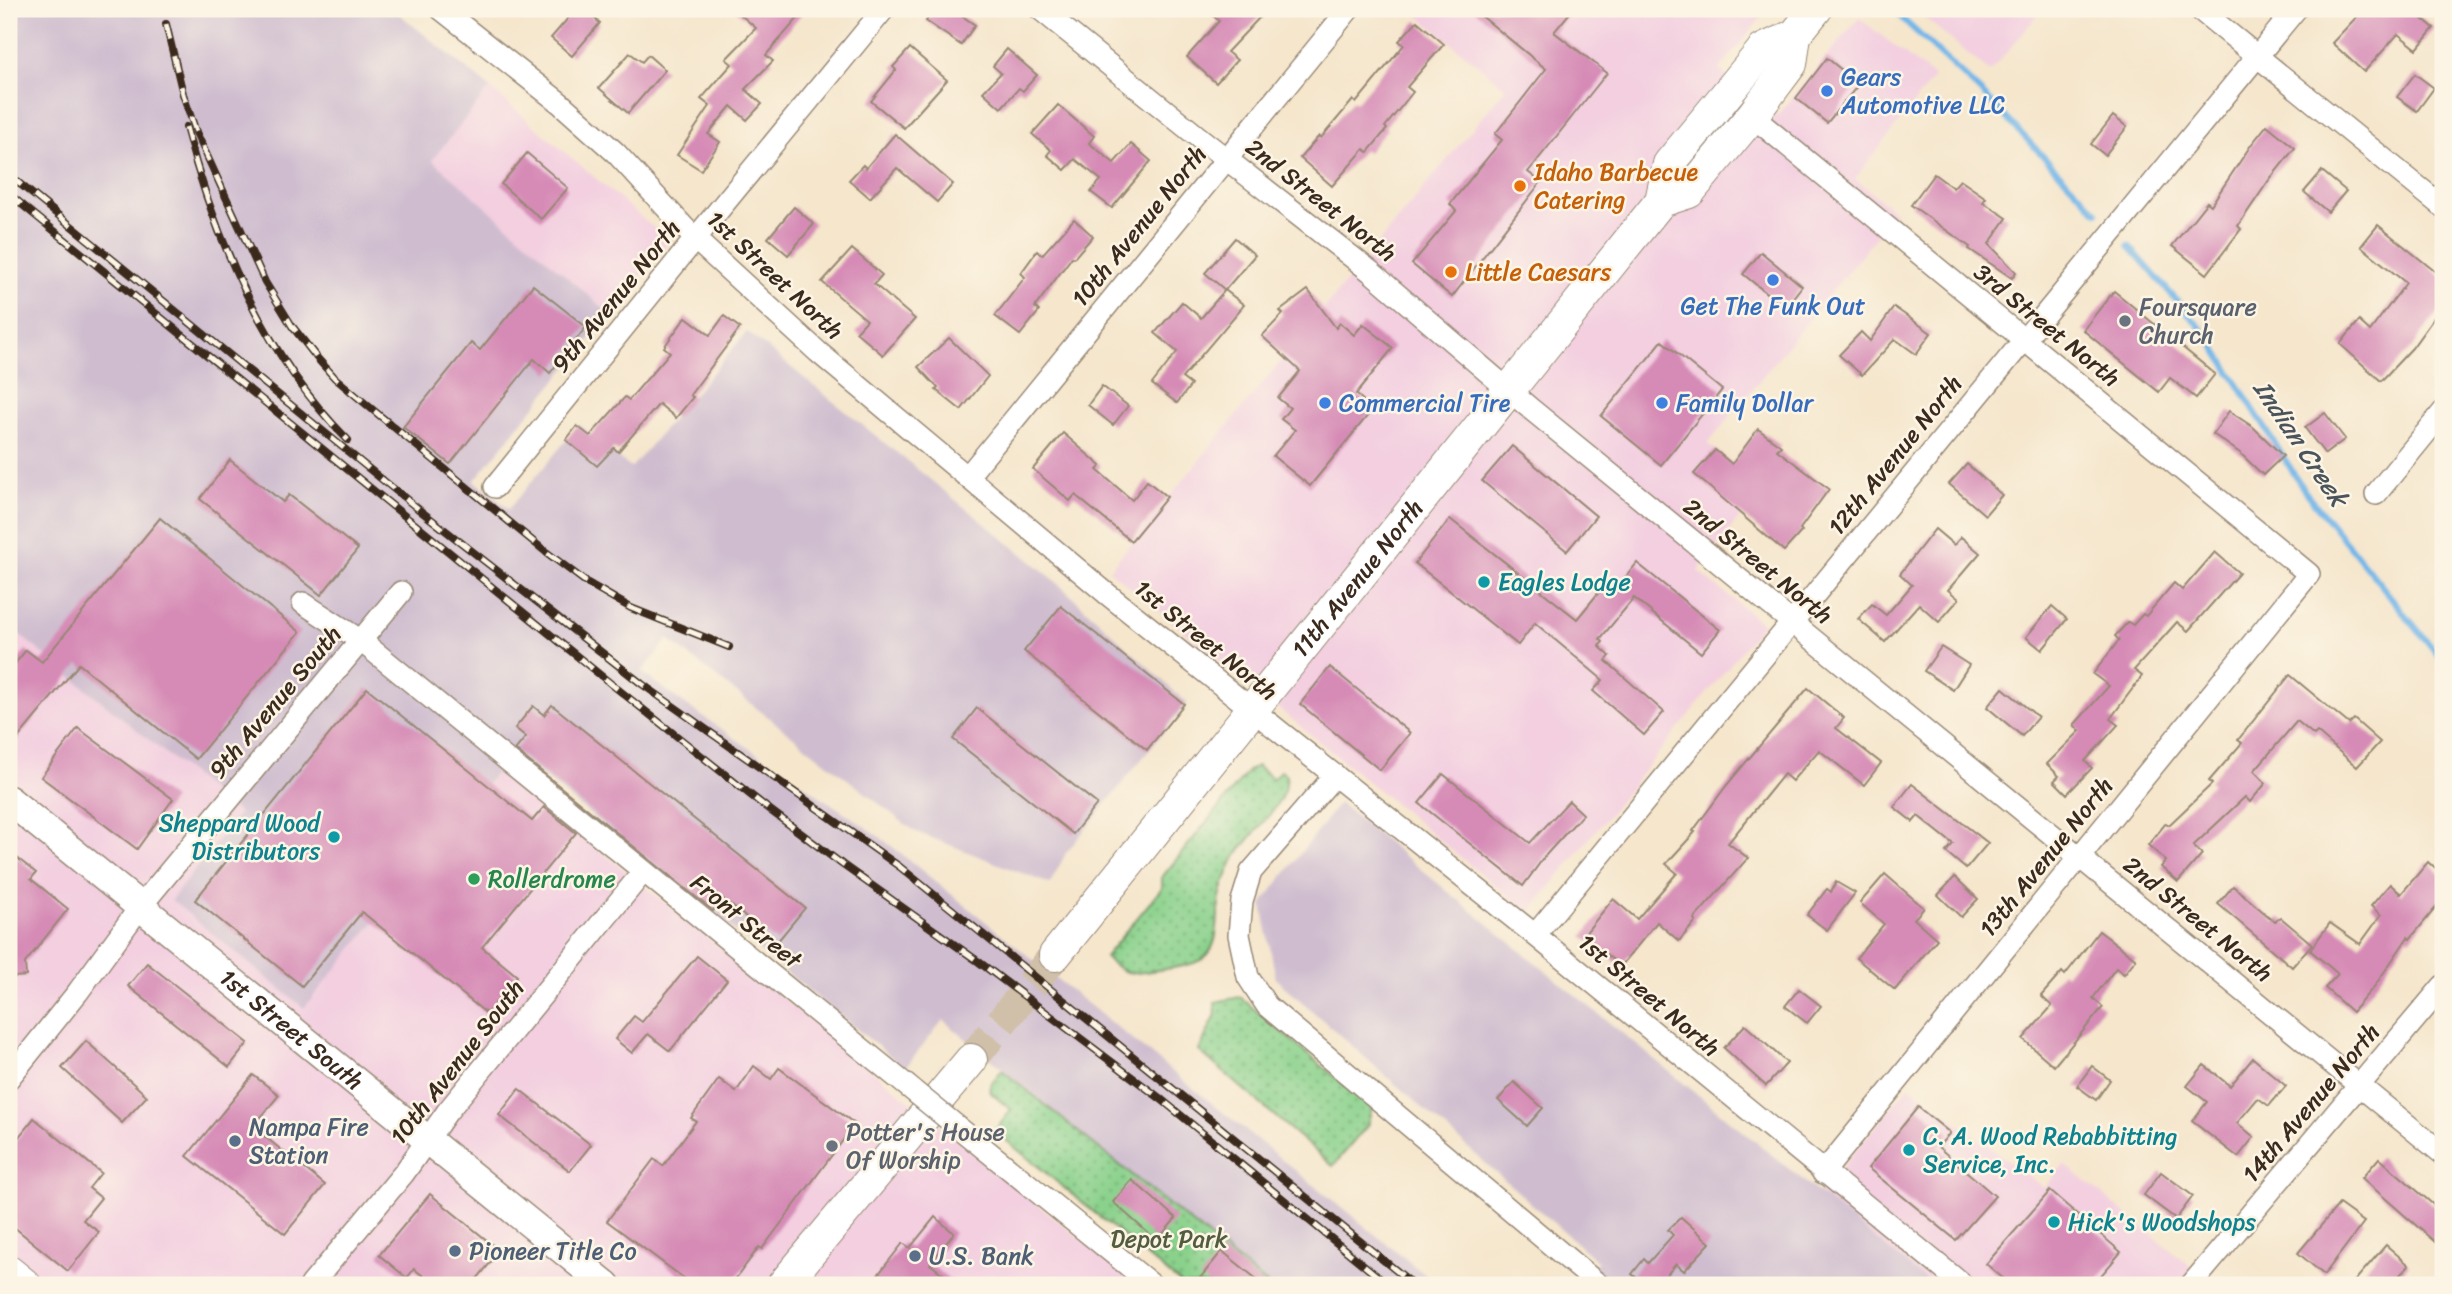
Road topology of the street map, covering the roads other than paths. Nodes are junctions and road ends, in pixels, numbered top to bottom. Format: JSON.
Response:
{"nodes":[{"id":1,"x":441,"y":9,"type":"edge"},
{"id":2,"x":884,"y":9,"type":"edge"},
{"id":3,"x":1040,"y":9,"type":"edge"},
{"id":4,"x":1349,"y":9,"type":"edge"},
{"id":5,"x":1816,"y":9,"type":"edge"},
{"id":6,"x":2199,"y":9,"type":"edge"},
{"id":7,"x":2296,"y":9,"type":"edge"},
{"id":8,"x":1795,"y":35,"type":"junction"},
{"id":9,"x":2257,"y":56,"type":"junction"},
{"id":10,"x":1752,"y":116,"type":"junction"},
{"id":11,"x":1227,"y":159,"type":"junction"},
{"id":12,"x":1661,"y":201,"type":"junction"},
{"id":13,"x":2443,"y":207,"type":"edge"},
{"id":14,"x":695,"y":239,"type":"junction"},
{"id":15,"x":2024,"y":340,"type":"junction"},
{"id":16,"x":1508,"y":390,"type":"junction"},
{"id":17,"x":2443,"y":412,"type":"edge"},
{"id":18,"x":968,"y":476,"type":"junction"},
{"id":19,"x":495,"y":487,"type":"dead end"},
{"id":20,"x":2376,"y":494,"type":"dead end"},
{"id":21,"x":2309,"y":574,"type":"joint"},
{"id":22,"x":401,"y":592,"type":"dead end"},
{"id":23,"x":303,"y":603,"type":"dead end"},
{"id":24,"x":1792,"y":622,"type":"junction"},
{"id":25,"x":360,"y":640,"type":"junction"},
{"id":26,"x":1250,"y":710,"type":"junction"},
{"id":27,"x":1335,"y":775,"type":"junction"},
{"id":28,"x":9,"y":800,"type":"edge"},
{"id":29,"x":2080,"y":857,"type":"junction"},
{"id":30,"x":643,"y":872,"type":"junction"},
{"id":31,"x":140,"y":907,"type":"junction"},
{"id":32,"x":1535,"y":935,"type":"junction"},
{"id":33,"x":1055,"y":955,"type":"tunnel mouth"},
{"id":34,"x":2443,"y":986,"type":"edge"},
{"id":35,"x":971,"y":1060,"type":"tunnel mouth"},
{"id":36,"x":9,"y":1078,"type":"edge"},
{"id":37,"x":2361,"y":1086,"type":"junction"},
{"id":38,"x":427,"y":1140,"type":"junction"},
{"id":39,"x":2443,"y":1154,"type":"edge"},
{"id":40,"x":1823,"y":1173,"type":"junction"},
{"id":41,"x":9,"y":1272,"type":"edge"},
{"id":42,"x":25,"y":1285,"type":"edge"},
{"id":43,"x":311,"y":1285,"type":"edge"},
{"id":44,"x":606,"y":1285,"type":"edge"},
{"id":45,"x":783,"y":1285,"type":"edge"},
{"id":46,"x":1152,"y":1285,"type":"edge"},
{"id":47,"x":1599,"y":1285,"type":"edge"},
{"id":48,"x":1963,"y":1285,"type":"edge"},
{"id":49,"x":2191,"y":1285,"type":"edge"}],
"edges":[{"from":1,"to":14,"type":"street","name":"1st Street North"},
{"from":2,"to":14,"type":"street","name":"9th Avenue North"},
{"from":3,"to":11,"type":"street","name":"2nd Street North"},
{"from":4,"to":11,"type":"street","name":"10th Avenue North"},
{"from":5,"to":8,"type":"main road","name":"11th Avenue North"},
{"from":6,"to":9,"type":"street"},
{"from":7,"to":9,"type":"street","name":"12th Avenue North"},
{"from":8,"to":10,"type":"main road","name":"11th Avenue North"},
{"from":8,"to":12,"type":"main road","name":"11th Avenue North"},
{"from":9,"to":13,"type":"street"},
{"from":9,"to":15,"type":"street","name":"12th Avenue North"},
{"from":10,"to":12,"type":"main road","name":"11th Avenue North"},
{"from":10,"to":15,"type":"street","name":"3rd Street North"},
{"from":11,"to":16,"type":"street","name":"2nd Street North"},
{"from":11,"to":18,"type":"street","name":"10th Avenue North"},
{"from":12,"to":16,"type":"main road","name":"11th Avenue North"},
{"from":14,"to":18,"type":"street","name":"1st Street North"},
{"from":14,"to":19,"type":"street","name":"9th Avenue North"},
{"from":15,"to":21,"type":"street","name":"3rd Street North"},
{"from":15,"to":24,"type":"street","name":"12th Avenue North"},
{"from":16,"to":24,"type":"street","name":"2nd Street North"},
{"from":16,"to":26,"type":"main road","name":"11th Avenue North"},
{"from":17,"to":20,"type":"street"},
{"from":18,"to":26,"type":"street","name":"1st Street North"},
{"from":21,"to":29,"type":"street","name":"13th Avenue North"},
{"from":22,"to":25,"type":"street","name":"9th Avenue South"},
{"from":23,"to":25,"type":"street","name":"Front Street"},
{"from":24,"to":29,"type":"street","name":"2nd Street North"},
{"from":24,"to":32,"type":"street","name":"12th Avenue North"},
{"from":25,"to":30,"type":"street","name":"Front Street"},
{"from":25,"to":31,"type":"street","name":"9th Avenue South"},
{"from":26,"to":27,"type":"street","name":"1st Street North"},
{"from":26,"to":33,"type":"main road","name":"11th Avenue North"},
{"from":27,"to":32,"type":"street","name":"1st Street North"},
{"from":27,"to":47,"type":"street"},
{"from":28,"to":31,"type":"street","name":"1st Street South"},
{"from":29,"to":37,"type":"street","name":"2nd Street North"},
{"from":29,"to":40,"type":"street","name":"13th Avenue North"},
{"from":30,"to":38,"type":"street","name":"10th Avenue South"},
{"from":30,"to":46,"type":"street","name":"Front Street","bridge":true},
{"from":31,"to":36,"type":"street","name":"9th Avenue South"},
{"from":31,"to":38,"type":"street","name":"1st Street South"},
{"from":32,"to":40,"type":"street","name":"1st Street North"},
{"from":34,"to":37,"type":"street","name":"14th Avenue North"},
{"from":35,"to":45,"type":"main road"},
{"from":37,"to":39,"type":"street","name":"2nd Street North"},
{"from":37,"to":49,"type":"street","name":"14th Avenue North"},
{"from":38,"to":43,"type":"street","name":"10th Avenue South"},
{"from":38,"to":44,"type":"street","name":"1st Street South"},
{"from":40,"to":48,"type":"street","name":"1st Street North"},
{"from":41,"to":42,"type":"main road"}]}
